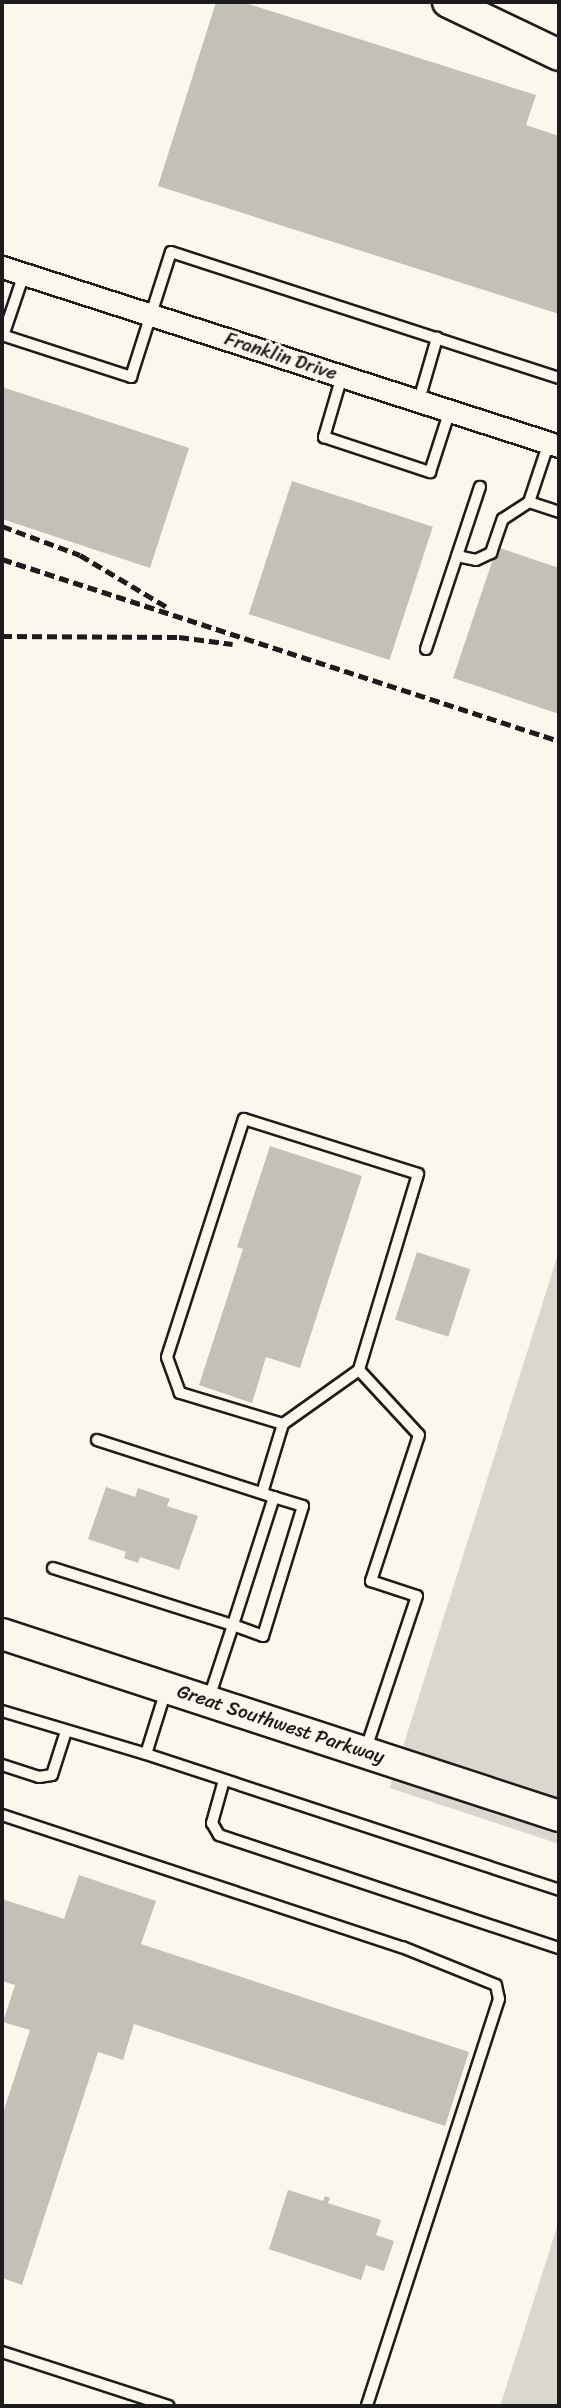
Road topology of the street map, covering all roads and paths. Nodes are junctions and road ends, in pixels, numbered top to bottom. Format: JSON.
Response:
{"nodes":[{"id":1,"x":448,"y":2,"type":"edge"},
{"id":2,"x":559,"y":55,"type":"edge"},
{"id":3,"x":2,"y":267,"type":"edge"},
{"id":4,"x":24,"y":274,"type":"junction"},
{"id":5,"x":152,"y":314,"type":"junction"},
{"id":6,"x":3,"y":335,"type":"edge"},
{"id":7,"x":436,"y":338,"type":"junction"},
{"id":8,"x":342,"y":376,"type":"junction"},
{"id":9,"x":559,"y":378,"type":"edge"},
{"id":10,"x":419,"y":400,"type":"junction"},
{"id":11,"x":450,"y":411,"type":"junction"},
{"id":12,"x":554,"y":444,"type":"edge"},
{"id":13,"x":480,"y":487,"type":"dead end"},
{"id":14,"x":529,"y":502,"type":"junction"},
{"id":15,"x":559,"y":512,"type":"edge"},
{"id":16,"x":457,"y":556,"type":"junction"},
{"id":17,"x":426,"y":649,"type":"dead end"},
{"id":18,"x":359,"y":1370,"type":"junction"},
{"id":19,"x":284,"y":1424,"type":"junction"},
{"id":20,"x":97,"y":1440,"type":"dead end"},
{"id":21,"x":262,"y":1493,"type":"junction"},
{"id":22,"x":274,"y":1497,"type":"junction"},
{"id":23,"x":53,"y":1568,"type":"dead end"},
{"id":24,"x":233,"y":1625,"type":"junction"},
{"id":25,"x":2,"y":1634,"type":"edge"},
{"id":26,"x":167,"y":1687,"type":"junction"},
{"id":27,"x":208,"y":1700,"type":"junction"},
{"id":28,"x":2,"y":1711,"type":"edge"},
{"id":29,"x":66,"y":1731,"type":"junction"},
{"id":30,"x":365,"y":1751,"type":"junction"},
{"id":31,"x":146,"y":1754,"type":"junction"},
{"id":32,"x":2,"y":1765,"type":"edge"},
{"id":33,"x":225,"y":1780,"type":"junction"},
{"id":34,"x":2,"y":1815,"type":"edge"},
{"id":35,"x":559,"y":1816,"type":"edge"},
{"id":36,"x":559,"y":1890,"type":"edge"},
{"id":37,"x":559,"y":1948,"type":"edge"},
{"id":38,"x":2,"y":2352,"type":"edge"},
{"id":39,"x":168,"y":2406,"type":"edge"},
{"id":40,"x":367,"y":2406,"type":"edge"}],
"edges":[{"from":1,"to":2,"type":"street"},
{"from":3,"to":4,"type":"street","name":"Franklin Drive"},
{"from":4,"to":5,"type":"street","name":"Franklin Drive"},
{"from":4,"to":6,"type":"lane"},
{"from":5,"to":6,"type":"lane"},
{"from":5,"to":7,"type":"lane"},
{"from":5,"to":8,"type":"street","name":"Franklin Drive"},
{"from":7,"to":9,"type":"lane"},
{"from":7,"to":10,"type":"lane"},
{"from":8,"to":10,"type":"street","name":"Franklin Drive"},
{"from":8,"to":11,"type":"lane"},
{"from":10,"to":11,"type":"street","name":"Franklin Drive"},
{"from":11,"to":12,"type":"street","name":"Franklin Drive"},
{"from":12,"to":14,"type":"lane"},
{"from":13,"to":16,"type":"lane"},
{"from":14,"to":15,"type":"lane"},
{"from":14,"to":16,"type":"lane"},
{"from":16,"to":17,"type":"lane"},
{"from":18,"to":19,"type":"lane"},
{"from":18,"to":19,"type":"lane"},
{"from":18,"to":30,"type":"lane"},
{"from":19,"to":21,"type":"lane"},
{"from":20,"to":21,"type":"lane"},
{"from":21,"to":22,"type":"lane"},
{"from":22,"to":24,"type":"lane"},
{"from":22,"to":24,"type":"lane"},
{"from":23,"to":24,"type":"lane"},
{"from":24,"to":27,"type":"lane"},
{"from":25,"to":26,"type":"street","name":"Great Southwest Parkway"},
{"from":26,"to":27,"type":"street","name":"Great Southwest Parkway"},
{"from":26,"to":31,"type":"lane"},
{"from":27,"to":30,"type":"street","name":"Great Southwest Parkway"},
{"from":28,"to":29,"type":"lane"},
{"from":29,"to":31,"type":"lane"},
{"from":29,"to":32,"type":"lane"},
{"from":30,"to":35,"type":"street","name":"Great Southwest Parkway"},
{"from":31,"to":33,"type":"lane"},
{"from":33,"to":36,"type":"lane"},
{"from":33,"to":37,"type":"lane"},
{"from":34,"to":40,"type":"lane"},
{"from":38,"to":39,"type":"lane"}]}
